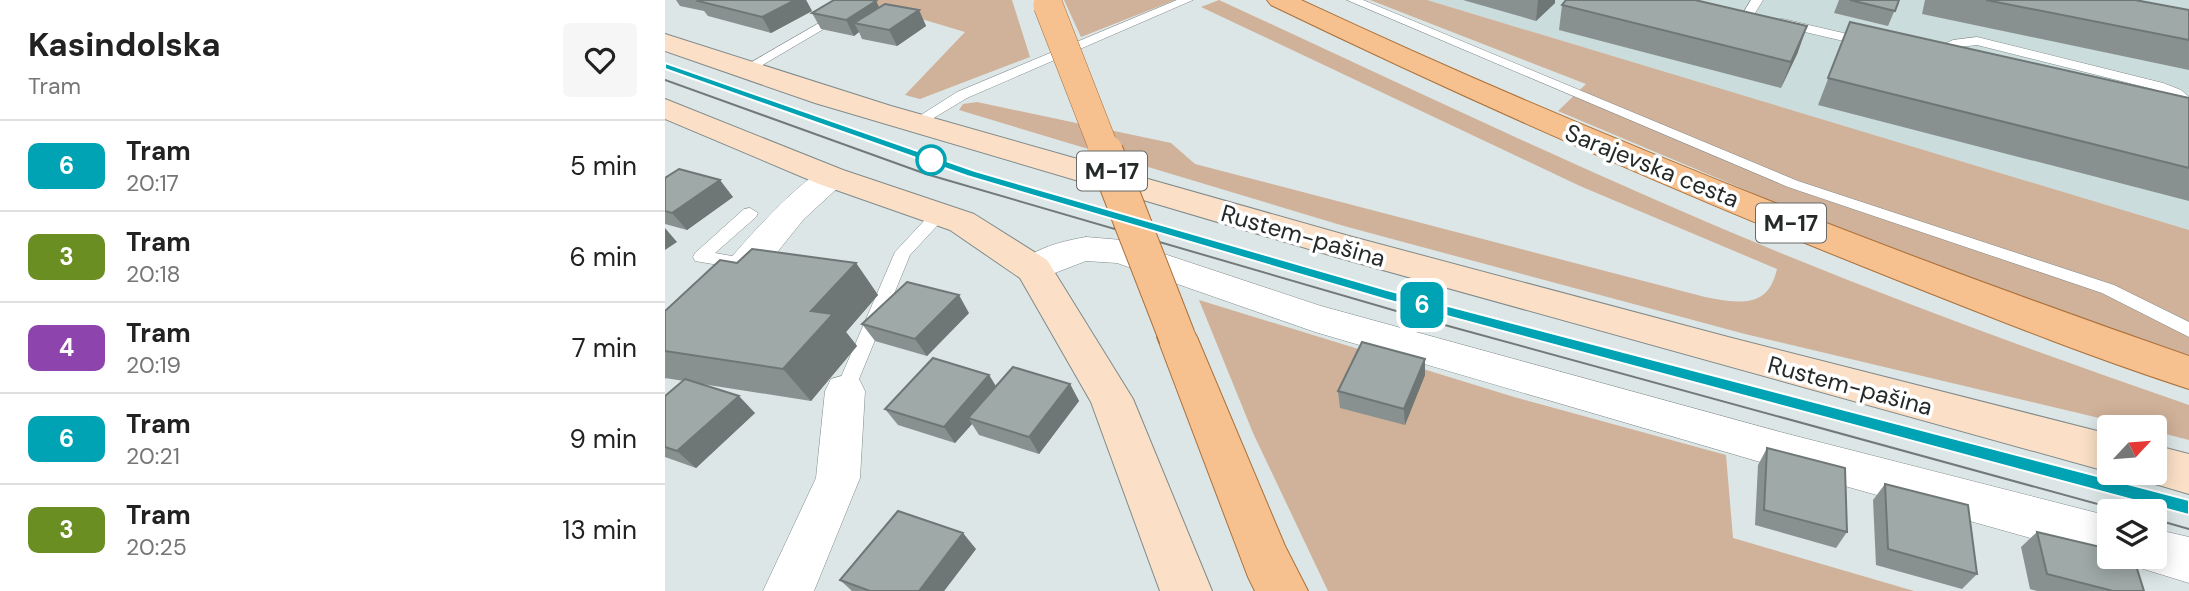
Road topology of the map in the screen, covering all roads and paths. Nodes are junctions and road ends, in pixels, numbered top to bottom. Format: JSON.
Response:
{"nodes":[{"id":1,"x":867,"y":0,"type":"edge"},
{"id":2,"x":1187,"y":0,"type":"edge"},
{"id":3,"x":1280,"y":0,"type":"edge"},
{"id":4,"x":1353,"y":0,"type":"edge"},
{"id":5,"x":1757,"y":0,"type":"edge"},
{"id":6,"x":1047,"y":2,"type":"edge"},
{"id":7,"x":665,"y":43,"type":"edge"},
{"id":8,"x":1884,"y":46,"type":"edge"},
{"id":9,"x":1951,"y":61,"type":"edge"},
{"id":10,"x":744,"y":70,"type":"junction"},
{"id":11,"x":2189,"y":104,"type":"edge"},
{"id":12,"x":665,"y":108,"type":"edge"},
{"id":13,"x":917,"y":122,"type":"junction"},
{"id":14,"x":831,"y":177,"type":"junction"},
{"id":15,"x":941,"y":213,"type":"junction"},
{"id":16,"x":750,"y":214,"type":"dead end"},
{"id":17,"x":748,"y":264,"type":"junction"},
{"id":18,"x":1034,"y":269,"type":"junction"},
{"id":19,"x":2189,"y":330,"type":"edge"},
{"id":20,"x":665,"y":363,"type":"edge"},
{"id":21,"x":2189,"y":373,"type":"edge"},
{"id":22,"x":845,"y":390,"type":"joint"},
{"id":23,"x":2097,"y":450,"type":"edge"},
{"id":24,"x":2167,"y":468,"type":"edge"},
{"id":25,"x":2189,"y":474,"type":"edge"},
{"id":26,"x":2097,"y":535,"type":"edge"},
{"id":27,"x":2167,"y":554,"type":"edge"},
{"id":28,"x":2189,"y":560,"type":"edge"},
{"id":29,"x":788,"y":591,"type":"edge"},
{"id":30,"x":1186,"y":591,"type":"edge"},
{"id":31,"x":1282,"y":591,"type":"edge"}],
"edges":[{"from":1,"to":10,"type":"lane"},
{"from":2,"to":13,"type":"lane"},
{"from":3,"to":21,"type":"main road","name":"Sarajevska cesta","number":"M-17"},
{"from":4,"to":19,"type":"lane"},
{"from":5,"to":8,"type":"lane"},
{"from":6,"to":31,"type":"main road","number":"M-17","bridge":true},
{"from":7,"to":10,"type":"main road","name":"Rustem-pašina"},
{"from":9,"to":11,"type":"lane"},
{"from":10,"to":13,"type":"main road","name":"Rustem-pašina"},
{"from":12,"to":14,"type":"main road"},
{"from":13,"to":23,"type":"main road","name":"Rustem-pašina"},
{"from":14,"to":15,"type":"main road"},
{"from":14,"to":17,"type":"street"},
{"from":15,"to":18,"type":"main road"},
{"from":15,"to":22,"type":"lane"},
{"from":16,"to":17,"type":"lane"},
{"from":17,"to":20,"type":"street"},
{"from":18,"to":26,"type":"street"},
{"from":18,"to":30,"type":"main road"},
{"from":22,"to":29,"type":"street"},
{"from":24,"to":25,"type":"main road"},
{"from":27,"to":28,"type":"street"}]}
